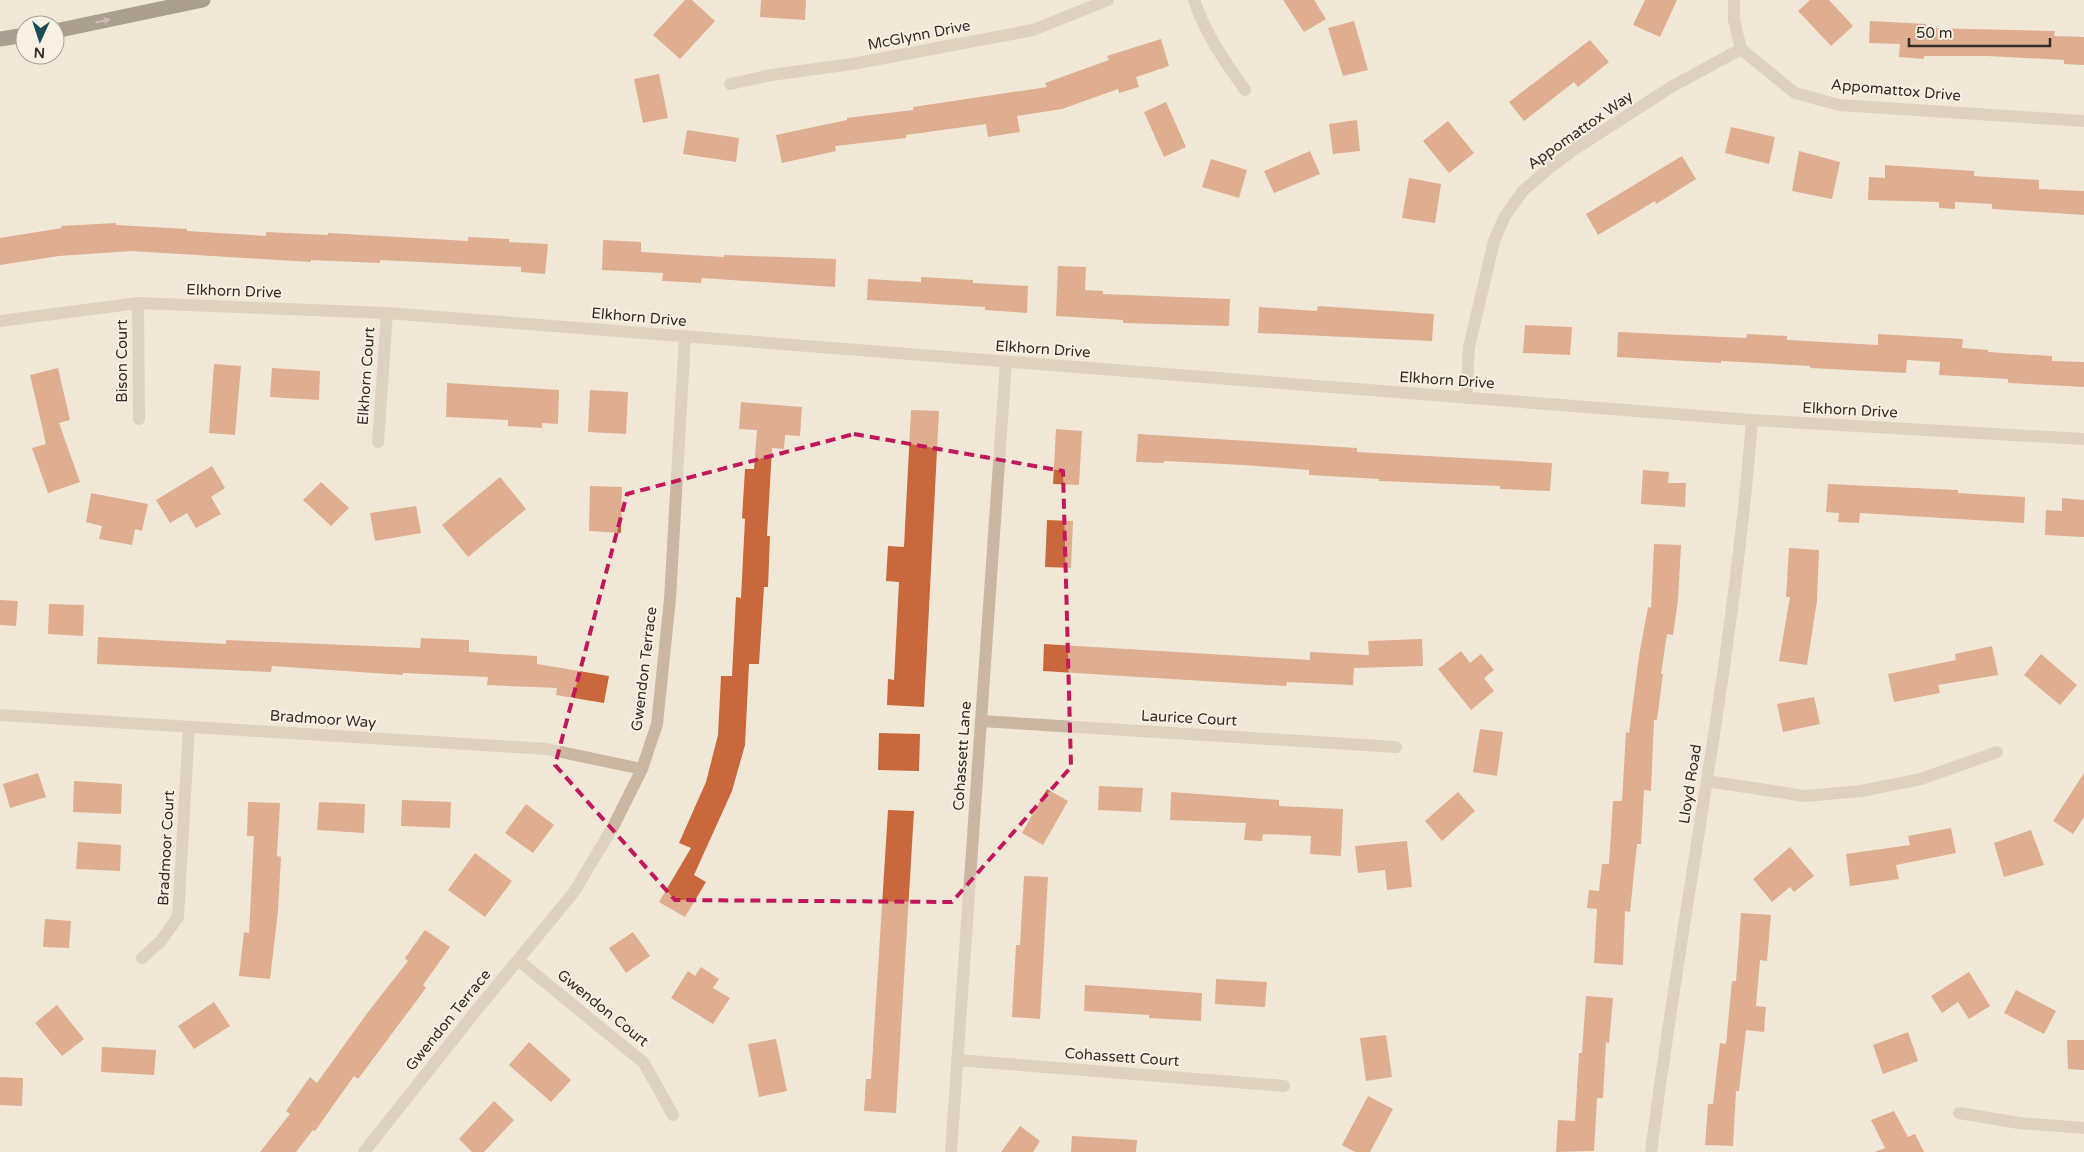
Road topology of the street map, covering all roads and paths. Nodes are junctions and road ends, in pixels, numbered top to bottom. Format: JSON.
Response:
{"nodes":[{"id":1,"x":203,"y":0,"type":"edge"},
{"id":2,"x":1108,"y":0,"type":"edge"},
{"id":3,"x":1194,"y":0,"type":"edge"},
{"id":4,"x":1734,"y":0,"type":"edge"},
{"id":5,"x":65,"y":29,"type":"edge"},
{"id":6,"x":15,"y":38,"type":"edge"},
{"id":7,"x":0,"y":40,"type":"edge"},
{"id":8,"x":1741,"y":49,"type":"junction"},
{"id":9,"x":730,"y":84,"type":"dead end"},
{"id":10,"x":1245,"y":90,"type":"dead end"},
{"id":11,"x":2084,"y":121,"type":"edge"},
{"id":12,"x":138,"y":303,"type":"junction"},
{"id":13,"x":387,"y":313,"type":"junction"},
{"id":14,"x":0,"y":321,"type":"edge"},
{"id":15,"x":685,"y":337,"type":"junction"},
{"id":16,"x":1006,"y":362,"type":"junction"},
{"id":17,"x":1466,"y":398,"type":"junction"},
{"id":18,"x":139,"y":419,"type":"dead end"},
{"id":19,"x":1752,"y":420,"type":"junction"},
{"id":20,"x":2084,"y":439,"type":"edge"},
{"id":21,"x":378,"y":442,"type":"dead end"},
{"id":22,"x":0,"y":715,"type":"edge"},
{"id":23,"x":981,"y":721,"type":"junction"},
{"id":24,"x":189,"y":727,"type":"junction"},
{"id":25,"x":1396,"y":746,"type":"dead end"},
{"id":26,"x":1997,"y":752,"type":"dead end"},
{"id":27,"x":642,"y":769,"type":"junction"},
{"id":28,"x":1707,"y":781,"type":"junction"},
{"id":29,"x":142,"y":958,"type":"dead end"},
{"id":30,"x":518,"y":960,"type":"junction"},
{"id":31,"x":957,"y":1060,"type":"junction"},
{"id":32,"x":1284,"y":1086,"type":"dead end"},
{"id":33,"x":1959,"y":1113,"type":"dead end"},
{"id":34,"x":673,"y":1115,"type":"dead end"},
{"id":35,"x":2084,"y":1128,"type":"edge"},
{"id":36,"x":364,"y":1152,"type":"edge"},
{"id":37,"x":951,"y":1152,"type":"edge"},
{"id":38,"x":1650,"y":1152,"type":"edge"}],
"edges":[{"from":5,"to":1,"type":"highway","one_way":true},
{"from":2,"to":9,"type":"street","name":"McGlynn Drive"},
{"from":3,"to":10,"type":"street"},
{"from":4,"to":8,"type":"street"},
{"from":6,"to":7,"type":"highway"},
{"from":8,"to":11,"type":"street","name":"Appomattox Drive"},
{"from":8,"to":17,"type":"street","name":"Appomattox Way"},
{"from":12,"to":13,"type":"street","name":"Elkhorn Drive"},
{"from":12,"to":14,"type":"street","name":"Elkhorn Drive"},
{"from":12,"to":18,"type":"street","name":"Bison Court"},
{"from":13,"to":15,"type":"street","name":"Elkhorn Drive"},
{"from":13,"to":21,"type":"street","name":"Elkhorn Court"},
{"from":15,"to":16,"type":"street","name":"Elkhorn Drive"},
{"from":15,"to":27,"type":"street","name":"Gwendon Terrace"},
{"from":16,"to":17,"type":"street","name":"Elkhorn Drive"},
{"from":16,"to":23,"type":"street","name":"Cohassett Lane"},
{"from":17,"to":19,"type":"street","name":"Elkhorn Drive"},
{"from":19,"to":20,"type":"street","name":"Elkhorn Drive"},
{"from":19,"to":28,"type":"street","name":"Lloyd Road"},
{"from":22,"to":24,"type":"street","name":"Bradmoor Way"},
{"from":23,"to":25,"type":"street","name":"Laurice Court"},
{"from":23,"to":31,"type":"street","name":"Cohassett Lane"},
{"from":24,"to":27,"type":"street","name":"Bradmoor Way"},
{"from":24,"to":29,"type":"street","name":"Bradmoor Court"},
{"from":26,"to":28,"type":"street"},
{"from":27,"to":30,"type":"street","name":"Gwendon Terrace"},
{"from":28,"to":38,"type":"street","name":"Lloyd Road"},
{"from":30,"to":34,"type":"street","name":"Gwendon Court"},
{"from":30,"to":36,"type":"street","name":"Gwendon Terrace"},
{"from":31,"to":32,"type":"street","name":"Cohassett Court"},
{"from":31,"to":37,"type":"street","name":"Cohassett Lane"},
{"from":33,"to":35,"type":"street"}]}
